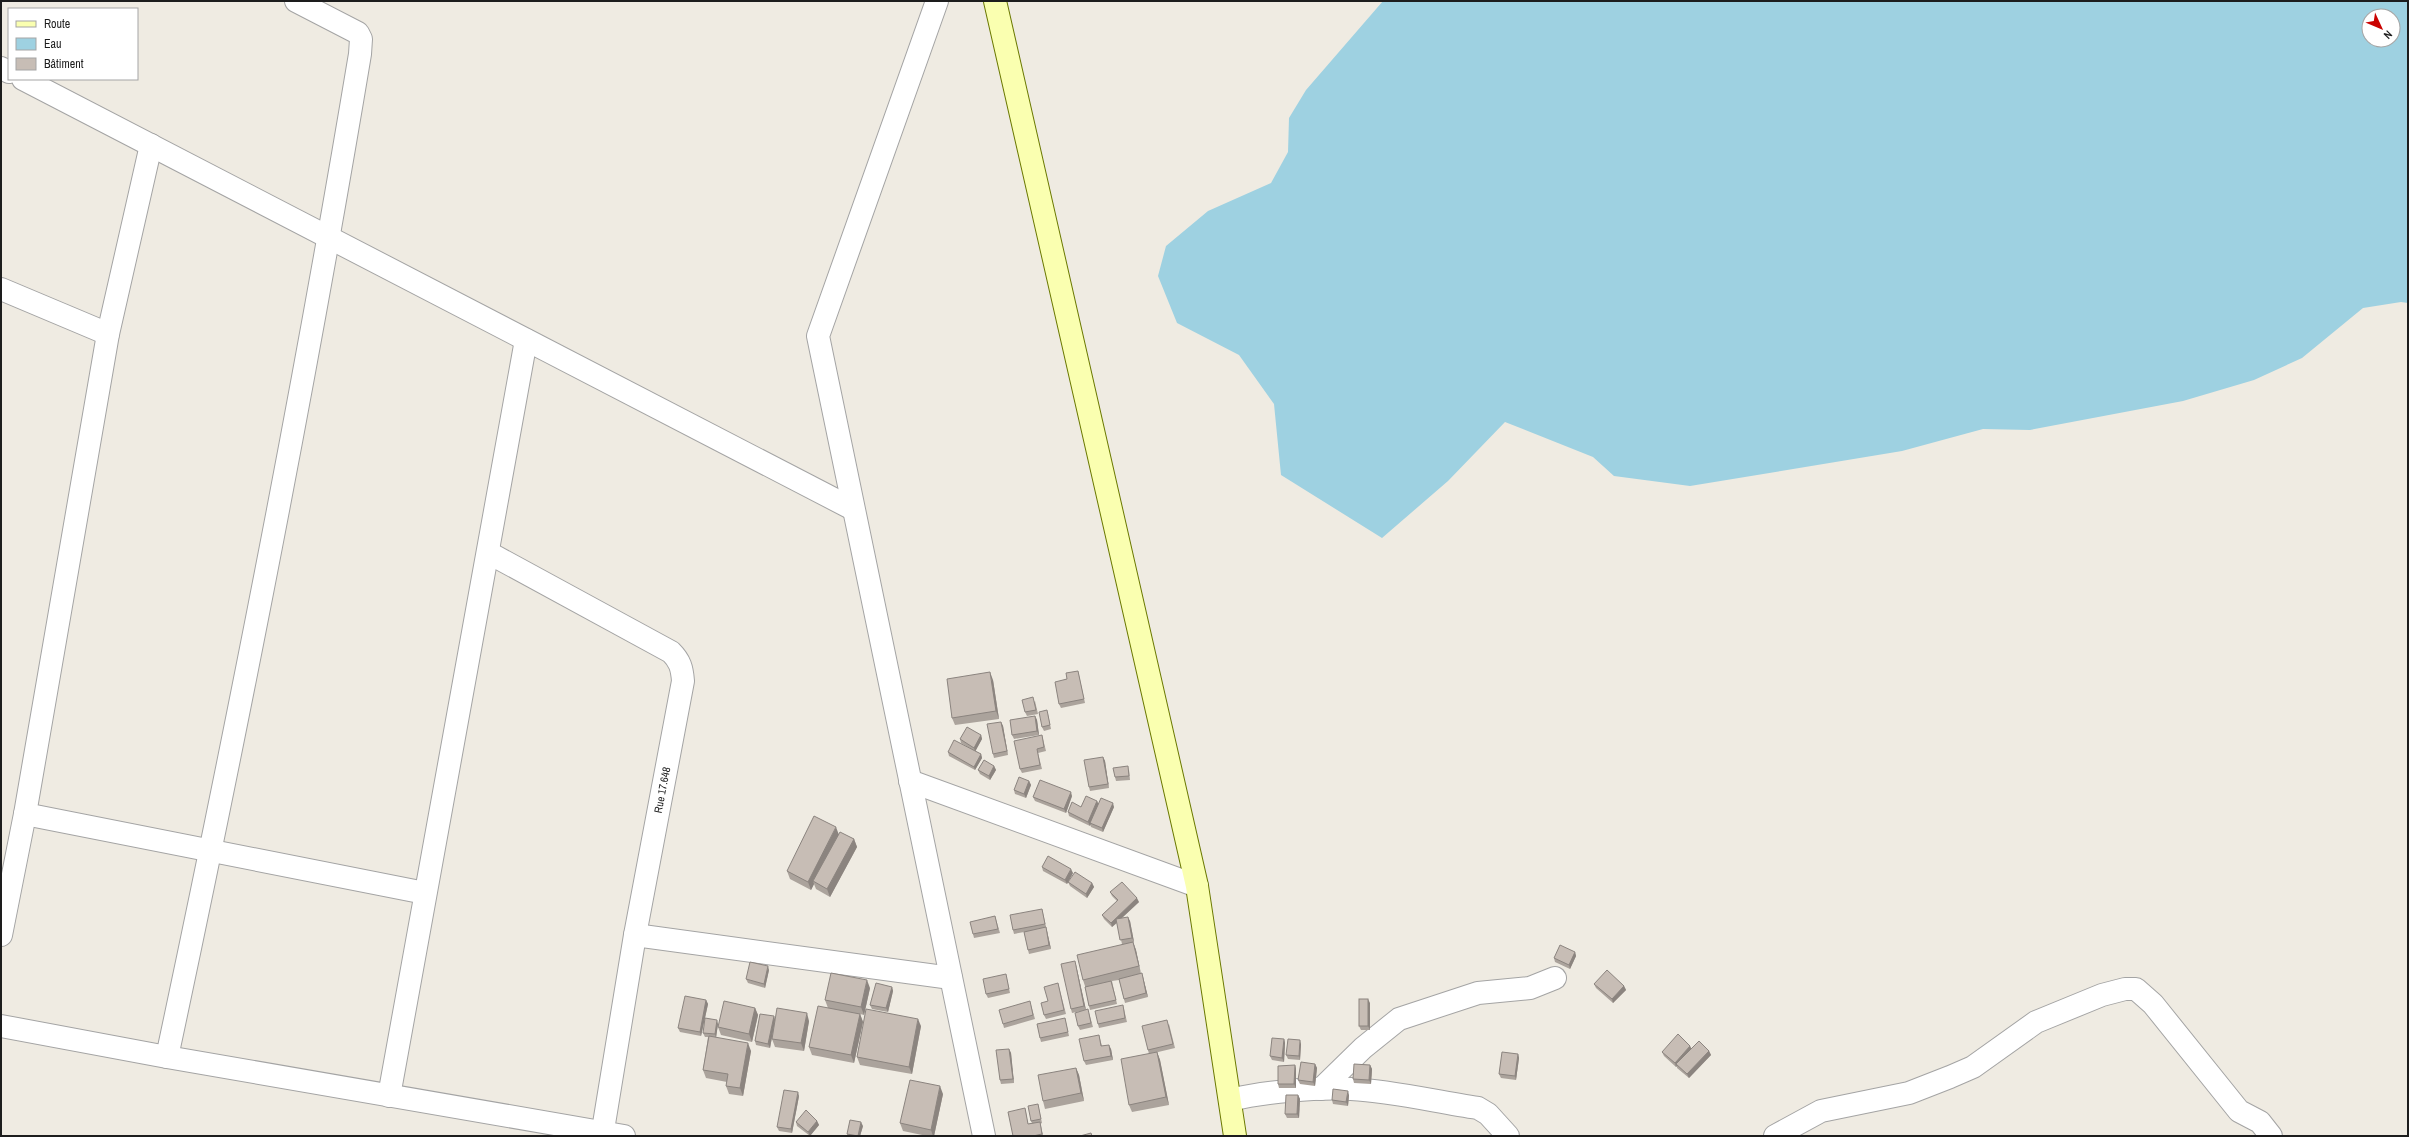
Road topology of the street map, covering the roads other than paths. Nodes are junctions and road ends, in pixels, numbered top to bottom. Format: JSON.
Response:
{"nodes":[{"id":1,"x":296,"y":1,"type":"edge"},
{"id":2,"x":937,"y":1,"type":"edge"},
{"id":3,"x":995,"y":1,"type":"edge"},
{"id":4,"x":25,"y":80,"type":"edge"},
{"id":5,"x":151,"y":145,"type":"junction"},
{"id":6,"x":330,"y":238,"type":"junction"},
{"id":7,"x":1,"y":289,"type":"edge"},
{"id":8,"x":108,"y":334,"type":"junction"},
{"id":9,"x":526,"y":340,"type":"junction"},
{"id":10,"x":853,"y":509,"type":"junction"},
{"id":11,"x":488,"y":553,"type":"junction"},
{"id":12,"x":910,"y":781,"type":"junction"},
{"id":13,"x":26,"y":814,"type":"junction"},
{"id":14,"x":211,"y":852,"type":"junction"},
{"id":15,"x":1197,"y":886,"type":"junction"},
{"id":16,"x":425,"y":893,"type":"junction"},
{"id":17,"x":1,"y":935,"type":"edge"},
{"id":18,"x":635,"y":935,"type":"junction"},
{"id":19,"x":951,"y":978,"type":"junction"},
{"id":20,"x":1555,"y":978,"type":"dead end"},
{"id":21,"x":1,"y":1026,"type":"edge"},
{"id":22,"x":167,"y":1057,"type":"junction"},
{"id":23,"x":1321,"y":1089,"type":"junction"},
{"id":24,"x":389,"y":1096,"type":"junction"},
{"id":25,"x":1230,"y":1100,"type":"junction"},
{"id":26,"x":602,"y":1134,"type":"edge"},
{"id":27,"x":624,"y":1136,"type":"edge"},
{"id":28,"x":984,"y":1136,"type":"edge"},
{"id":29,"x":1235,"y":1136,"type":"edge"},
{"id":30,"x":1508,"y":1136,"type":"edge"},
{"id":31,"x":1775,"y":1136,"type":"edge"},
{"id":32,"x":2271,"y":1136,"type":"edge"}],
"edges":[{"from":1,"to":6,"type":"street"},
{"from":2,"to":10,"type":"street"},
{"from":3,"to":15,"type":"street"},
{"from":4,"to":5,"type":"street"},
{"from":5,"to":6,"type":"street"},
{"from":5,"to":8,"type":"street"},
{"from":6,"to":9,"type":"street"},
{"from":6,"to":14,"type":"street"},
{"from":7,"to":8,"type":"street"},
{"from":8,"to":13,"type":"street"},
{"from":9,"to":10,"type":"street"},
{"from":9,"to":11,"type":"street"},
{"from":10,"to":12,"type":"street"},
{"from":11,"to":16,"type":"street"},
{"from":11,"to":18,"type":"street","name":"Rue 17.648"},
{"from":12,"to":15,"type":"street"},
{"from":12,"to":19,"type":"street"},
{"from":13,"to":14,"type":"street"},
{"from":13,"to":17,"type":"street"},
{"from":14,"to":16,"type":"street"},
{"from":14,"to":22,"type":"street"},
{"from":15,"to":25,"type":"street"},
{"from":16,"to":24,"type":"street"},
{"from":18,"to":19,"type":"street"},
{"from":18,"to":26,"type":"street","name":"Rue 17.648"},
{"from":19,"to":28,"type":"street"},
{"from":20,"to":23,"type":"street"},
{"from":21,"to":22,"type":"street"},
{"from":22,"to":24,"type":"street"},
{"from":23,"to":25,"type":"street"},
{"from":23,"to":30,"type":"street"},
{"from":24,"to":26,"type":"street"},
{"from":25,"to":29,"type":"street"},
{"from":26,"to":27,"type":"street"},
{"from":31,"to":32,"type":"street"}]}
